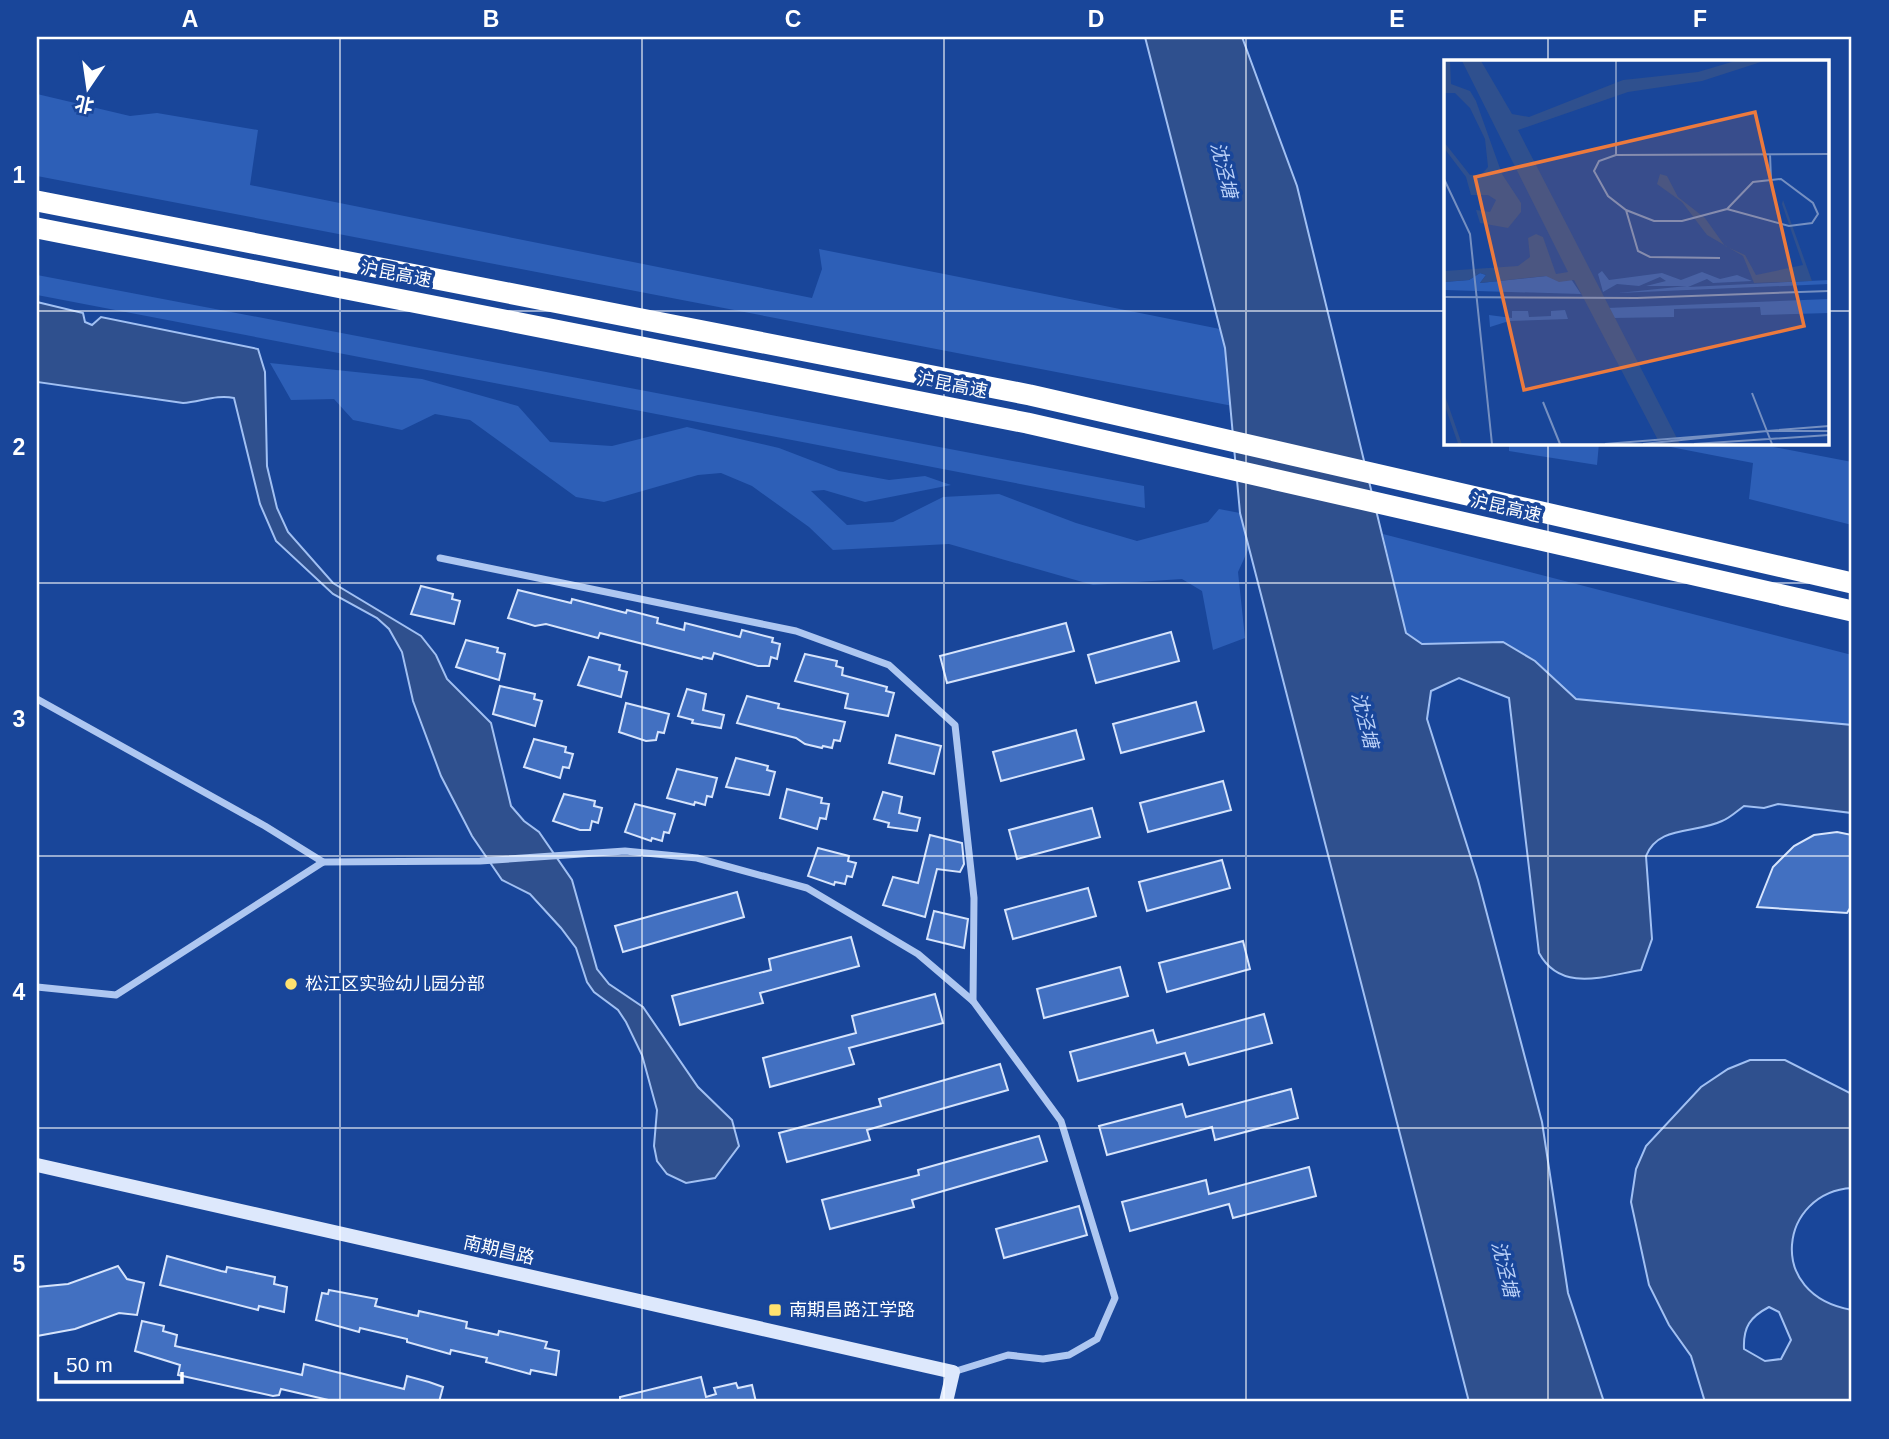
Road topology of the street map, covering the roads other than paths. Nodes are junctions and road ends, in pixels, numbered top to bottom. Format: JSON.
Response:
{"nodes":[{"id":1,"x":37,"y":201,"type":"edge"},
{"id":2,"x":37,"y":228,"type":"edge"},
{"id":3,"x":440,"y":558,"type":"dead end"},
{"id":4,"x":1852,"y":583,"type":"edge"},
{"id":5,"x":1852,"y":611,"type":"edge"},
{"id":6,"x":37,"y":699,"type":"edge"},
{"id":7,"x":323,"y":862,"type":"junction"},
{"id":8,"x":37,"y":987,"type":"edge"},
{"id":9,"x":973,"y":1001,"type":"junction"},
{"id":10,"x":37,"y":1166,"type":"edge"},
{"id":11,"x":953,"y":1372,"type":"junction"},
{"id":12,"x":946,"y":1402,"type":"edge"}],
"edges":[{"from":1,"to":4,"type":"highway","name":"沪昆高速"},
{"from":2,"to":5,"type":"highway","name":"沪昆高速"},
{"from":3,"to":9,"type":"street"},
{"from":6,"to":7,"type":"street"},
{"from":7,"to":8,"type":"street"},
{"from":7,"to":9,"type":"street"},
{"from":9,"to":11,"type":"street"},
{"from":10,"to":11,"type":"main road","name":"南期昌路"},
{"from":11,"to":12,"type":"main road"}]}
